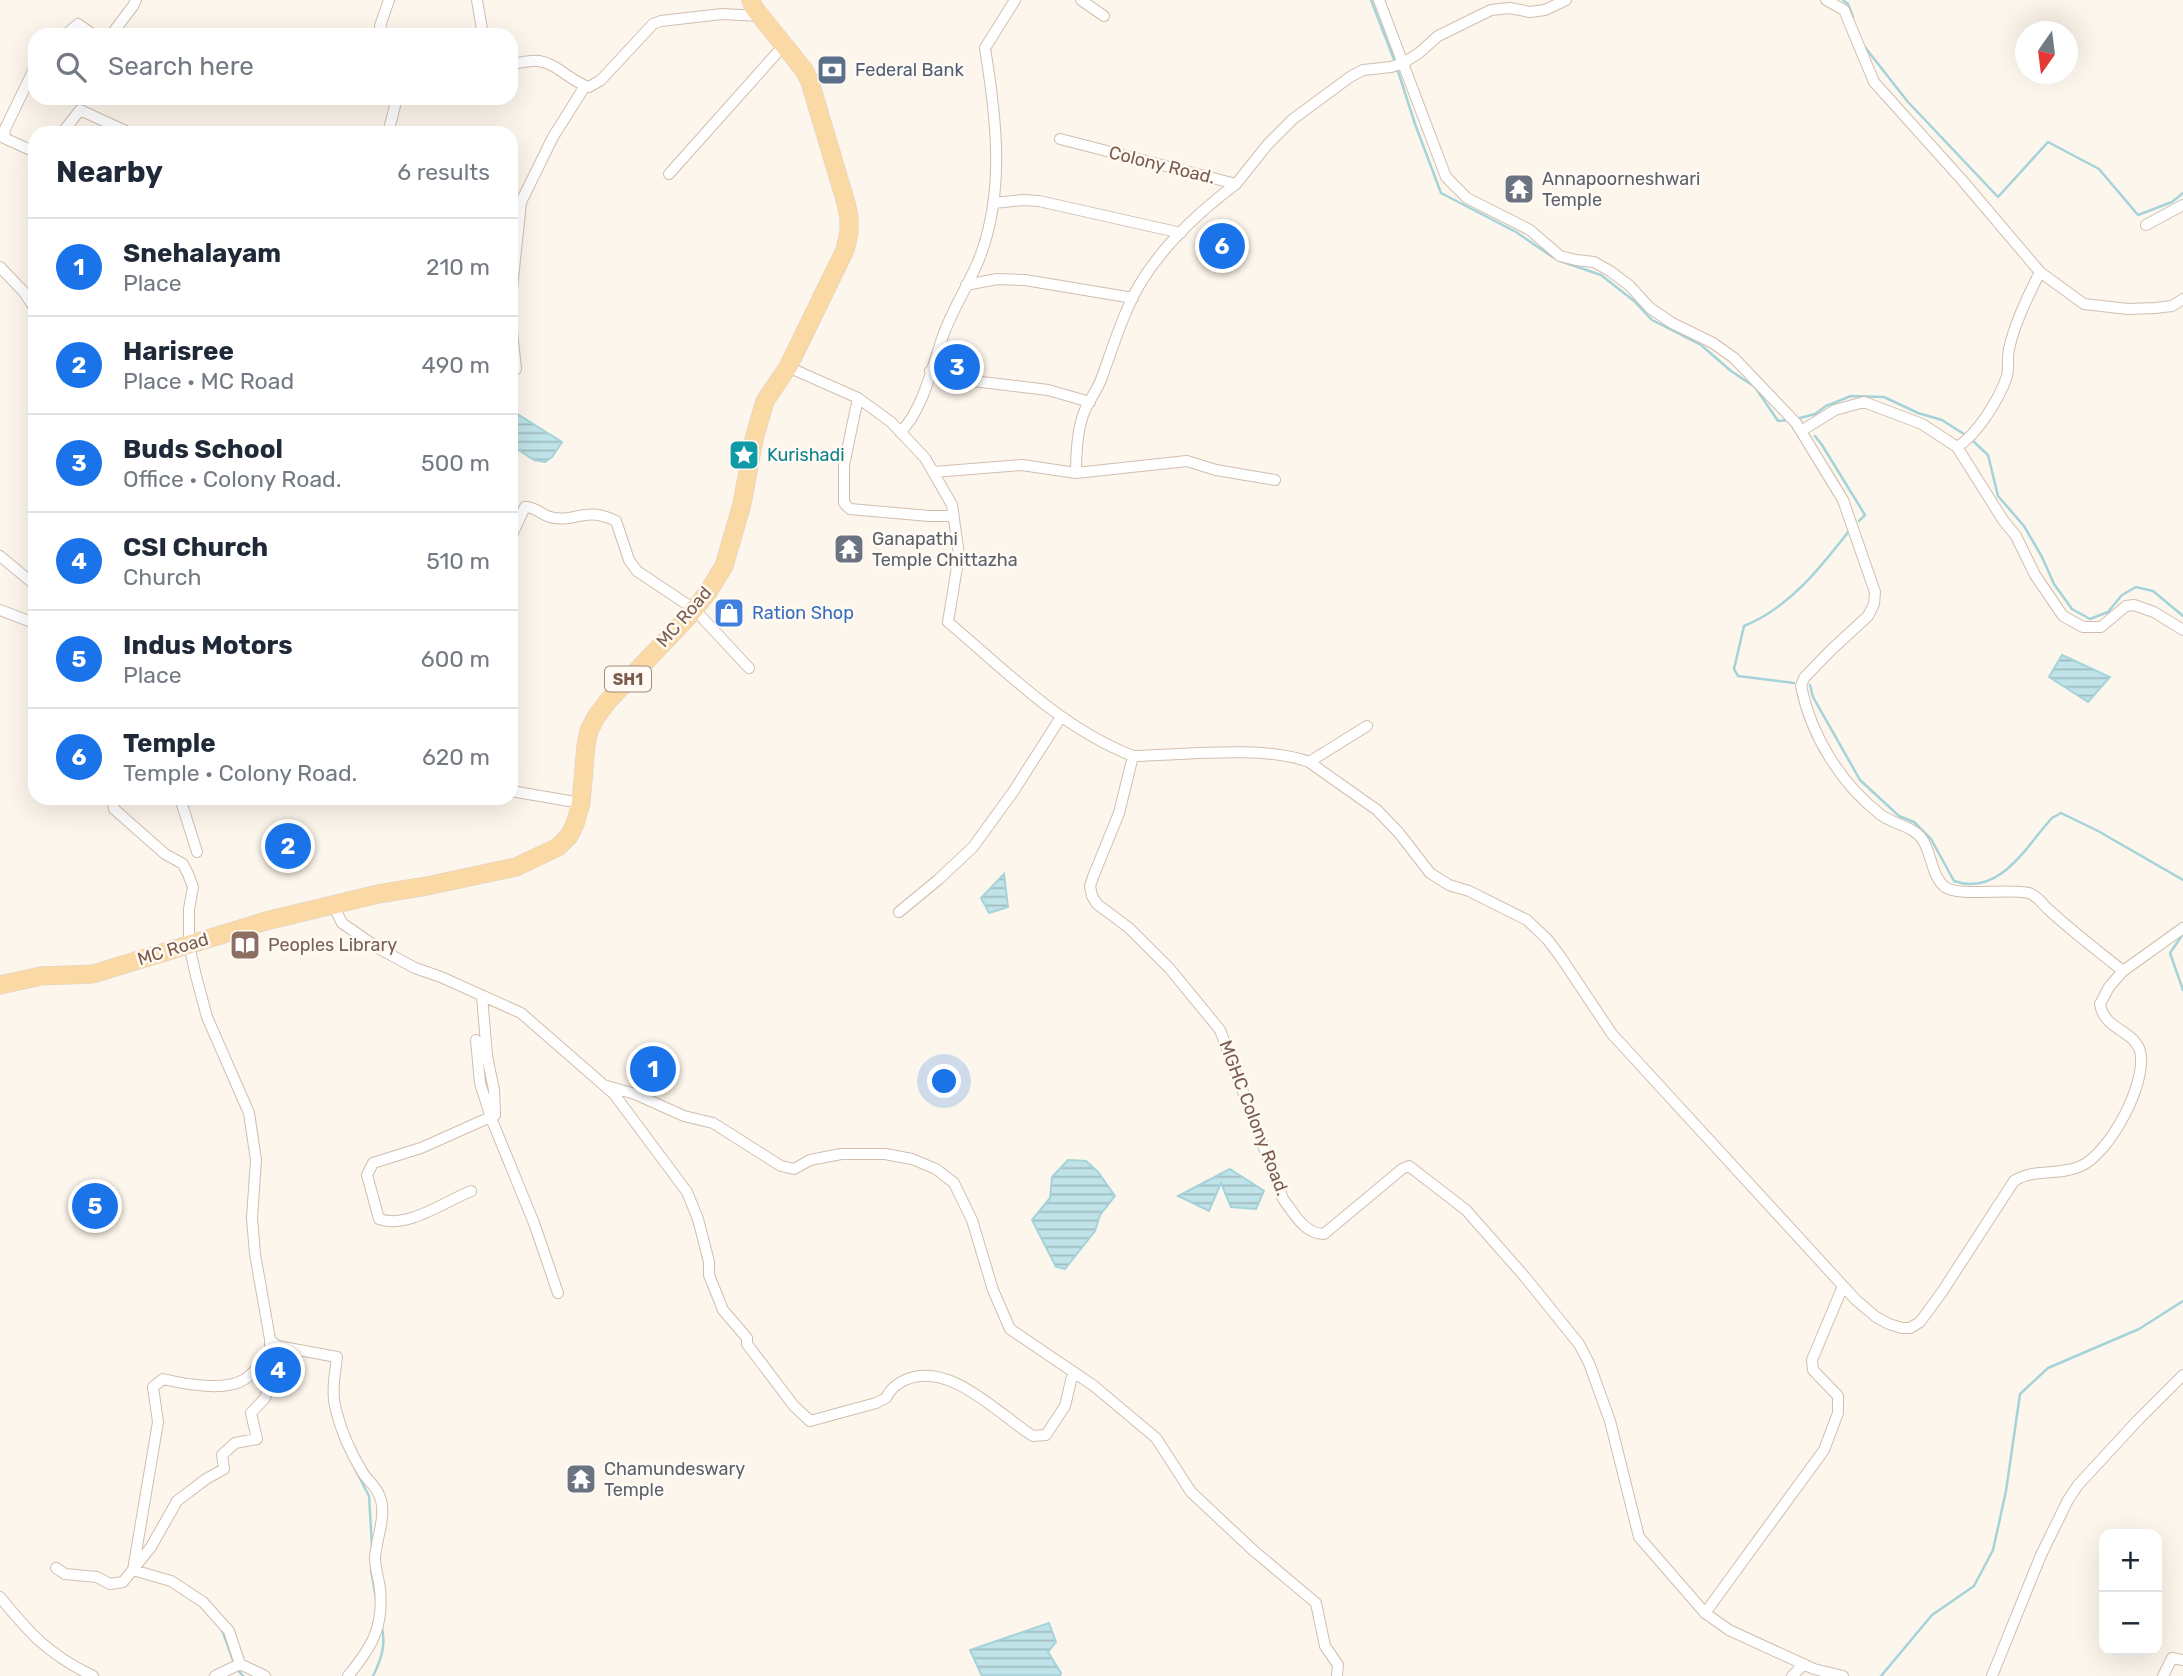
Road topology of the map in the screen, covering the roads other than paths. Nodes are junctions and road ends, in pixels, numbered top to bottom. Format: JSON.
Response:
{"nodes":[{"id":1,"x":136,"y":0,"type":"edge"},
{"id":2,"x":388,"y":0,"type":"edge"},
{"id":3,"x":477,"y":0,"type":"edge"},
{"id":4,"x":751,"y":0,"type":"edge"},
{"id":5,"x":1015,"y":0,"type":"edge"},
{"id":6,"x":1081,"y":0,"type":"edge"},
{"id":7,"x":1379,"y":0,"type":"edge"},
{"id":8,"x":1566,"y":0,"type":"edge"},
{"id":9,"x":1826,"y":0,"type":"edge"},
{"id":10,"x":760,"y":16,"type":"junction"},
{"id":11,"x":1104,"y":16,"type":"dead end"},
{"id":12,"x":116,"y":28,"type":"edge"},
{"id":13,"x":381,"y":28,"type":"edge"},
{"id":14,"x":482,"y":28,"type":"edge"},
{"id":15,"x":784,"y":45,"type":"junction"},
{"id":16,"x":518,"y":63,"type":"edge"},
{"id":17,"x":1398,"y":65,"type":"junction"},
{"id":18,"x":28,"y":81,"type":"edge"},
{"id":19,"x":585,"y":86,"type":"junction"},
{"id":20,"x":395,"y":105,"type":"edge"},
{"id":21,"x":67,"y":126,"type":"edge"},
{"id":22,"x":115,"y":126,"type":"edge"},
{"id":23,"x":390,"y":126,"type":"edge"},
{"id":24,"x":1060,"y":139,"type":"dead end"},
{"id":25,"x":28,"y":149,"type":"edge"},
{"id":26,"x":669,"y":174,"type":"dead end"},
{"id":27,"x":1236,"y":184,"type":"junction"},
{"id":28,"x":994,"y":203,"type":"junction"},
{"id":29,"x":2183,"y":205,"type":"edge"},
{"id":30,"x":2146,"y":225,"type":"dead end"},
{"id":31,"x":518,"y":231,"type":"edge"},
{"id":32,"x":1181,"y":233,"type":"junction"},
{"id":33,"x":0,"y":267,"type":"edge"},
{"id":34,"x":2040,"y":272,"type":"junction"},
{"id":35,"x":966,"y":285,"type":"junction"},
{"id":36,"x":28,"y":298,"type":"edge"},
{"id":37,"x":1133,"y":298,"type":"junction"},
{"id":38,"x":2183,"y":299,"type":"edge"},
{"id":39,"x":788,"y":367,"type":"junction"},
{"id":40,"x":930,"y":372,"type":"junction"},
{"id":41,"x":858,"y":398,"type":"junction"},
{"id":42,"x":1090,"y":402,"type":"junction"},
{"id":43,"x":1799,"y":427,"type":"junction"},
{"id":44,"x":900,"y":432,"type":"junction"},
{"id":45,"x":1961,"y":445,"type":"junction"},
{"id":46,"x":934,"y":472,"type":"junction"},
{"id":47,"x":1076,"y":473,"type":"junction"},
{"id":48,"x":1275,"y":480,"type":"dead end"},
{"id":49,"x":954,"y":516,"type":"junction"},
{"id":50,"x":518,"y":522,"type":"edge"},
{"id":51,"x":0,"y":556,"type":"edge"},
{"id":52,"x":28,"y":579,"type":"edge"},
{"id":53,"x":694,"y":609,"type":"junction"},
{"id":54,"x":0,"y":610,"type":"edge"},
{"id":55,"x":28,"y":621,"type":"edge"},
{"id":56,"x":2183,"y":630,"type":"edge"},
{"id":57,"x":750,"y":668,"type":"dead end"},
{"id":58,"x":1061,"y":717,"type":"junction"},
{"id":59,"x":1367,"y":726,"type":"dead end"},
{"id":60,"x":1133,"y":756,"type":"junction"},
{"id":61,"x":1309,"y":762,"type":"junction"},
{"id":62,"x":518,"y":792,"type":"edge"},
{"id":63,"x":581,"y":803,"type":"junction"},
{"id":64,"x":113,"y":805,"type":"edge"},
{"id":65,"x":182,"y":805,"type":"edge"},
{"id":66,"x":197,"y":852,"type":"dead end"},
{"id":67,"x":333,"y":905,"type":"junction"},
{"id":68,"x":899,"y":912,"type":"dead end"},
{"id":69,"x":2183,"y":928,"type":"edge"},
{"id":70,"x":189,"y":945,"type":"junction"},
{"id":71,"x":2123,"y":971,"type":"junction"},
{"id":72,"x":0,"y":985,"type":"edge"},
{"id":73,"x":482,"y":996,"type":"junction"},
{"id":74,"x":476,"y":1040,"type":"dead end"},
{"id":75,"x":605,"y":1086,"type":"junction"},
{"id":76,"x":491,"y":1118,"type":"junction"},
{"id":77,"x":471,"y":1191,"type":"dead end"},
{"id":78,"x":1843,"y":1286,"type":"junction"},
{"id":79,"x":558,"y":1293,"type":"dead end"},
{"id":80,"x":270,"y":1340,"type":"junction"},
{"id":81,"x":268,"y":1355,"type":"junction"},
{"id":82,"x":1073,"y":1372,"type":"junction"},
{"id":83,"x":2183,"y":1375,"type":"edge"},
{"id":84,"x":56,"y":1568,"type":"dead end"},
{"id":85,"x":133,"y":1570,"type":"junction"},
{"id":86,"x":0,"y":1597,"type":"edge"},
{"id":87,"x":1705,"y":1613,"type":"junction"},
{"id":88,"x":2183,"y":1660,"type":"edge"},
{"id":89,"x":1804,"y":1664,"type":"junction"},
{"id":90,"x":235,"y":1667,"type":"junction"},
{"id":91,"x":93,"y":1676,"type":"edge"},
{"id":92,"x":215,"y":1676,"type":"edge"},
{"id":93,"x":265,"y":1676,"type":"edge"},
{"id":94,"x":348,"y":1676,"type":"edge"},
{"id":95,"x":1337,"y":1676,"type":"edge"},
{"id":96,"x":1792,"y":1676,"type":"edge"},
{"id":97,"x":1843,"y":1676,"type":"edge"},
{"id":98,"x":1992,"y":1676,"type":"edge"},
{"id":99,"x":2163,"y":1676,"type":"edge"}],
"edges":[{"from":1,"to":12,"type":"street"},
{"from":2,"to":13,"type":"street"},
{"from":3,"to":14,"type":"street"},
{"from":4,"to":10,"type":"main road","name":"MC Road","number":"SH1"},
{"from":5,"to":28,"type":"street"},
{"from":6,"to":11,"type":"street"},
{"from":7,"to":17,"type":"street"},
{"from":8,"to":17,"type":"street"},
{"from":9,"to":34,"type":"street"},
{"from":10,"to":15,"type":"main road","name":"MC Road","number":"SH1"},
{"from":10,"to":19,"type":"street"},
{"from":15,"to":26,"type":"street"},
{"from":15,"to":39,"type":"main road","name":"MC Road","number":"SH1"},
{"from":16,"to":19,"type":"street"},
{"from":17,"to":27,"type":"street"},
{"from":17,"to":43,"type":"street"},
{"from":18,"to":25,"type":"street"},
{"from":19,"to":31,"type":"street"},
{"from":20,"to":23,"type":"street"},
{"from":21,"to":22,"type":"street"},
{"from":24,"to":27,"type":"street","name":"Colony Road."},
{"from":27,"to":32,"type":"street","name":"Colony Road."},
{"from":28,"to":32,"type":"street"},
{"from":28,"to":35,"type":"street"},
{"from":29,"to":30,"type":"street"},
{"from":32,"to":37,"type":"street","name":"Colony Road."},
{"from":33,"to":36,"type":"street"},
{"from":34,"to":38,"type":"street"},
{"from":34,"to":45,"type":"street"},
{"from":35,"to":37,"type":"street"},
{"from":35,"to":40,"type":"street"},
{"from":37,"to":42,"type":"street","name":"Colony Road."},
{"from":39,"to":41,"type":"street"},
{"from":39,"to":53,"type":"main road","name":"MC Road","number":"SH1"},
{"from":40,"to":42,"type":"street"},
{"from":40,"to":44,"type":"street"},
{"from":41,"to":44,"type":"street"},
{"from":41,"to":49,"type":"street"},
{"from":42,"to":47,"type":"street","name":"Colony Road."},
{"from":43,"to":45,"type":"street"},
{"from":43,"to":71,"type":"street"},
{"from":44,"to":46,"type":"street"},
{"from":45,"to":56,"type":"street"},
{"from":46,"to":47,"type":"street"},
{"from":46,"to":49,"type":"street"},
{"from":47,"to":48,"type":"street"},
{"from":49,"to":58,"type":"street"},
{"from":50,"to":53,"type":"street"},
{"from":51,"to":52,"type":"street"},
{"from":53,"to":57,"type":"street"},
{"from":53,"to":63,"type":"main road","name":"MC Road","number":"SH1"},
{"from":54,"to":55,"type":"street"},
{"from":58,"to":60,"type":"street"},
{"from":58,"to":68,"type":"street"},
{"from":59,"to":61,"type":"street"},
{"from":60,"to":61,"type":"street"},
{"from":60,"to":87,"type":"street","name":"MGHC Colony Road."},
{"from":61,"to":78,"type":"street"},
{"from":62,"to":63,"type":"street"},
{"from":63,"to":67,"type":"main road","name":"MC Road","number":"SH1"},
{"from":64,"to":70,"type":"street"},
{"from":65,"to":66,"type":"street"},
{"from":67,"to":70,"type":"main road","name":"MC Road","number":"SH1"},
{"from":67,"to":73,"type":"street"},
{"from":69,"to":71,"type":"street"},
{"from":70,"to":72,"type":"main road","name":"MC Road","number":"SH1"},
{"from":70,"to":80,"type":"street"},
{"from":71,"to":78,"type":"street"},
{"from":73,"to":75,"type":"street"},
{"from":73,"to":76,"type":"street"},
{"from":74,"to":76,"type":"street"},
{"from":75,"to":82,"type":"street"},
{"from":75,"to":82,"type":"street"},
{"from":76,"to":77,"type":"street"},
{"from":76,"to":79,"type":"street"},
{"from":78,"to":87,"type":"street"},
{"from":80,"to":81,"type":"street"},
{"from":80,"to":94,"type":"street"},
{"from":81,"to":85,"type":"street"},
{"from":81,"to":85,"type":"street"},
{"from":82,"to":95,"type":"street"},
{"from":83,"to":98,"type":"street"},
{"from":84,"to":85,"type":"street"},
{"from":85,"to":90,"type":"street"},
{"from":86,"to":91,"type":"street"},
{"from":87,"to":89,"type":"street","name":"MGHC Colony Road."},
{"from":88,"to":99,"type":"street"},
{"from":89,"to":96,"type":"street"},
{"from":89,"to":97,"type":"street","name":"MGHC Colony Road."},
{"from":90,"to":92,"type":"street"},
{"from":90,"to":93,"type":"street"}]}
